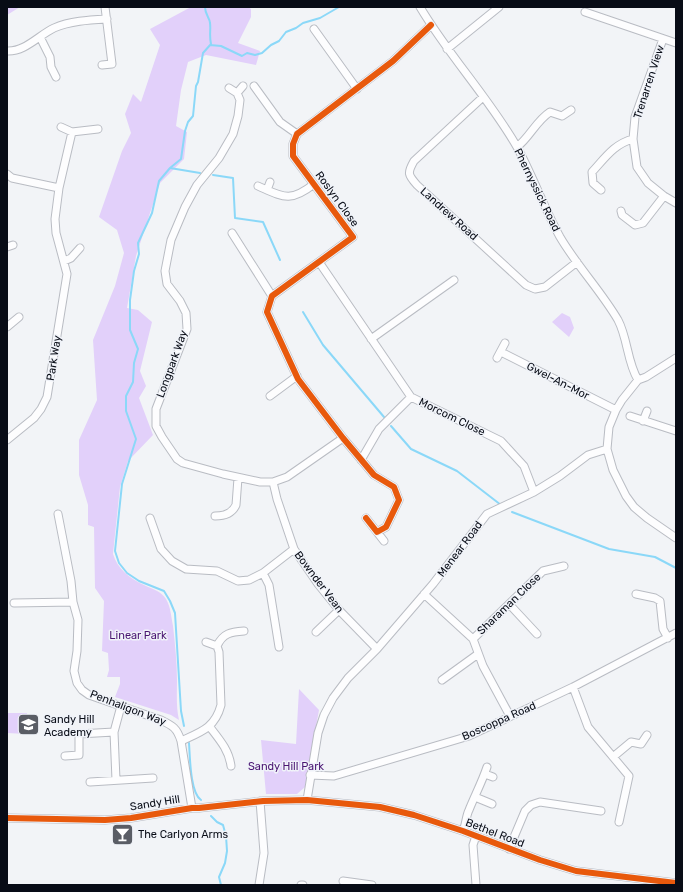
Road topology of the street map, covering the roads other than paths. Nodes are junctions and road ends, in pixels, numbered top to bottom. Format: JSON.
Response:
{"nodes":[{"id":1,"x":105,"y":7,"type":"edge"},
{"id":2,"x":420,"y":7,"type":"edge"},
{"id":3,"x":499,"y":7,"type":"edge"},
{"id":4,"x":585,"y":12,"type":"dead end"},
{"id":5,"x":107,"y":19,"type":"junction"},
{"id":6,"x":431,"y":25,"type":"junction"},
{"id":7,"x":314,"y":29,"type":"dead end"},
{"id":8,"x":40,"y":37,"type":"junction"},
{"id":9,"x":663,"y":39,"type":"junction"},
{"id":10,"x":676,"y":43,"type":"edge"},
{"id":11,"x":447,"y":49,"type":"junction"},
{"id":12,"x":7,"y":51,"type":"edge"},
{"id":13,"x":102,"y":65,"type":"dead end"},
{"id":14,"x":56,"y":77,"type":"dead end"},
{"id":15,"x":243,"y":86,"type":"dead end"},
{"id":16,"x":254,"y":86,"type":"dead end"},
{"id":17,"x":229,"y":88,"type":"dead end"},
{"id":18,"x":357,"y":89,"type":"junction"},
{"id":19,"x":237,"y":93,"type":"junction"},
{"id":20,"x":483,"y":97,"type":"junction"},
{"id":21,"x":571,"y":110,"type":"dead end"},
{"id":22,"x":61,"y":127,"type":"dead end"},
{"id":23,"x":98,"y":129,"type":"dead end"},
{"id":24,"x":72,"y":132,"type":"junction"},
{"id":25,"x":297,"y":134,"type":"junction"},
{"id":26,"x":633,"y":139,"type":"junction"},
{"id":27,"x":517,"y":147,"type":"junction"},
{"id":28,"x":7,"y":174,"type":"edge"},
{"id":29,"x":270,"y":182,"type":"dead end"},
{"id":30,"x":314,"y":184,"type":"junction"},
{"id":31,"x":258,"y":186,"type":"dead end"},
{"id":32,"x":59,"y":188,"type":"junction"},
{"id":33,"x":267,"y":190,"type":"junction"},
{"id":34,"x":601,"y":190,"type":"dead end"},
{"id":35,"x":664,"y":196,"type":"junction"},
{"id":36,"x":676,"y":203,"type":"edge"},
{"id":37,"x":621,"y":211,"type":"dead end"},
{"id":38,"x":232,"y":233,"type":"dead end"},
{"id":39,"x":80,"y":248,"type":"dead end"},
{"id":40,"x":64,"y":261,"type":"junction"},
{"id":41,"x":318,"y":262,"type":"junction"},
{"id":42,"x":577,"y":262,"type":"junction"},
{"id":43,"x":454,"y":280,"type":"dead end"},
{"id":44,"x":272,"y":296,"type":"junction"},
{"id":45,"x":19,"y":317,"type":"dead end"},
{"id":46,"x":7,"y":327,"type":"edge"},
{"id":47,"x":371,"y":339,"type":"junction"},
{"id":48,"x":505,"y":343,"type":"dead end"},
{"id":49,"x":676,"y":358,"type":"edge"},
{"id":50,"x":297,"y":376,"type":"junction"},
{"id":51,"x":638,"y":380,"type":"junction"},
{"id":52,"x":270,"y":396,"type":"dead end"},
{"id":53,"x":411,"y":397,"type":"junction"},
{"id":54,"x":616,"y":410,"type":"junction"},
{"id":55,"x":647,"y":411,"type":"dead end"},
{"id":56,"x":630,"y":416,"type":"dead end"},
{"id":57,"x":643,"y":421,"type":"junction"},
{"id":58,"x":676,"y":431,"type":"edge"},
{"id":59,"x":343,"y":438,"type":"junction"},
{"id":60,"x":7,"y":440,"type":"edge"},
{"id":61,"x":607,"y":449,"type":"junction"},
{"id":62,"x":361,"y":460,"type":"junction"},
{"id":63,"x":238,"y":478,"type":"junction"},
{"id":64,"x":273,"y":482,"type":"junction"},
{"id":65,"x":534,"y":492,"type":"junction"},
{"id":66,"x":58,"y":514,"type":"dead end"},
{"id":67,"x":215,"y":516,"type":"dead end"},
{"id":68,"x":150,"y":518,"type":"dead end"},
{"id":69,"x":366,"y":518,"type":"dead end"},
{"id":70,"x":377,"y":532,"type":"junction"},
{"id":71,"x":676,"y":538,"type":"edge"},
{"id":72,"x":384,"y":541,"type":"dead end"},
{"id":73,"x":294,"y":548,"type":"junction"},
{"id":74,"x":564,"y":566,"type":"dead end"},
{"id":75,"x":263,"y":573,"type":"junction"},
{"id":76,"x":424,"y":594,"type":"junction"},
{"id":77,"x":636,"y":594,"type":"dead end"},
{"id":78,"x":73,"y":602,"type":"junction"},
{"id":79,"x":14,"y":603,"type":"dead end"},
{"id":80,"x":509,"y":604,"type":"junction"},
{"id":81,"x":339,"y":610,"type":"junction"},
{"id":82,"x":244,"y":631,"type":"dead end"},
{"id":83,"x":316,"y":632,"type":"dead end"},
{"id":84,"x":537,"y":634,"type":"dead end"},
{"id":85,"x":676,"y":634,"type":"edge"},
{"id":86,"x":668,"y":638,"type":"junction"},
{"id":87,"x":473,"y":639,"type":"junction"},
{"id":88,"x":206,"y":642,"type":"dead end"},
{"id":89,"x":217,"y":646,"type":"junction"},
{"id":90,"x":279,"y":647,"type":"dead end"},
{"id":91,"x":377,"y":649,"type":"junction"},
{"id":92,"x":478,"y":654,"type":"junction"},
{"id":93,"x":442,"y":680,"type":"dead end"},
{"id":94,"x":573,"y":687,"type":"junction"},
{"id":95,"x":121,"y":706,"type":"junction"},
{"id":96,"x":510,"y":716,"type":"junction"},
{"id":97,"x":209,"y":726,"type":"junction"},
{"id":98,"x":114,"y":732,"type":"junction"},
{"id":99,"x":647,"y":735,"type":"dead end"},
{"id":100,"x":181,"y":741,"type":"junction"},
{"id":101,"x":65,"y":756,"type":"dead end"},
{"id":102,"x":613,"y":757,"type":"junction"},
{"id":103,"x":231,"y":766,"type":"dead end"},
{"id":104,"x":310,"y":776,"type":"junction"},
{"id":105,"x":493,"y":777,"type":"dead end"},
{"id":106,"x":153,"y":778,"type":"dead end"},
{"id":107,"x":116,"y":780,"type":"junction"},
{"id":108,"x":90,"y":782,"type":"dead end"},
{"id":109,"x":476,"y":797,"type":"junction"},
{"id":110,"x":306,"y":800,"type":"junction"},
{"id":111,"x":260,"y":801,"type":"junction"},
{"id":112,"x":492,"y":804,"type":"dead end"},
{"id":113,"x":192,"y":808,"type":"junction"},
{"id":114,"x":597,"y":813,"type":"dead end"},
{"id":115,"x":7,"y":818,"type":"edge"},
{"id":116,"x":619,"y":822,"type":"dead end"},
{"id":117,"x":463,"y":831,"type":"junction"},
{"id":118,"x":476,"y":836,"type":"junction"},
{"id":119,"x":509,"y":849,"type":"junction"},
{"id":120,"x":343,"y":881,"type":"dead end"},
{"id":121,"x":676,"y":882,"type":"edge"},
{"id":122,"x":259,"y":885,"type":"edge"},
{"id":123,"x":372,"y":885,"type":"edge"},
{"id":124,"x":476,"y":885,"type":"edge"}],
"edges":[{"from":1,"to":5,"type":"street"},
{"from":2,"to":6,"type":"street","name":"Phernyssick Road"},
{"from":3,"to":11,"type":"street"},
{"from":4,"to":9,"type":"street"},
{"from":5,"to":8,"type":"street"},
{"from":5,"to":13,"type":"street"},
{"from":6,"to":11,"type":"street","name":"Phernyssick Road"},
{"from":6,"to":18,"type":"street"},
{"from":7,"to":18,"type":"street"},
{"from":8,"to":12,"type":"street"},
{"from":8,"to":14,"type":"street"},
{"from":9,"to":10,"type":"street"},
{"from":9,"to":26,"type":"street","name":"Trenarren View"},
{"from":11,"to":20,"type":"street","name":"Phernyssick Road"},
{"from":15,"to":19,"type":"street"},
{"from":16,"to":25,"type":"street"},
{"from":17,"to":19,"type":"street"},
{"from":18,"to":25,"type":"street"},
{"from":19,"to":63,"type":"street","name":"Longpark Way"},
{"from":20,"to":27,"type":"street","name":"Phernyssick Road"},
{"from":20,"to":42,"type":"street","name":"Landrew Road"},
{"from":21,"to":27,"type":"street"},
{"from":22,"to":24,"type":"street"},
{"from":23,"to":24,"type":"street"},
{"from":24,"to":32,"type":"street","name":"Park Way"},
{"from":25,"to":30,"type":"street","name":"Roslyn Close"},
{"from":26,"to":34,"type":"street"},
{"from":26,"to":35,"type":"street","name":"Trenarren View"},
{"from":27,"to":42,"type":"street","name":"Phernyssick Road"},
{"from":28,"to":32,"type":"street"},
{"from":29,"to":33,"type":"street"},
{"from":30,"to":33,"type":"street"},
{"from":30,"to":41,"type":"street","name":"Roslyn Close"},
{"from":31,"to":33,"type":"street"},
{"from":32,"to":40,"type":"street","name":"Park Way"},
{"from":35,"to":36,"type":"street","name":"Trenarren View"},
{"from":35,"to":37,"type":"street"},
{"from":38,"to":44,"type":"street"},
{"from":39,"to":40,"type":"street"},
{"from":40,"to":60,"type":"street","name":"Park Way"},
{"from":41,"to":44,"type":"street","name":"Roslyn Close"},
{"from":41,"to":47,"type":"street","name":"Morcom Close"},
{"from":42,"to":51,"type":"street","name":"Phernyssick Road"},
{"from":43,"to":47,"type":"street"},
{"from":44,"to":50,"type":"street"},
{"from":45,"to":46,"type":"street"},
{"from":47,"to":53,"type":"street","name":"Morcom Close"},
{"from":48,"to":54,"type":"street","name":"Gwel-An-Mor"},
{"from":49,"to":51,"type":"street"},
{"from":50,"to":52,"type":"street"},
{"from":50,"to":59,"type":"street"},
{"from":51,"to":54,"type":"street"},
{"from":53,"to":62,"type":"street"},
{"from":53,"to":65,"type":"street","name":"Morcom Close"},
{"from":54,"to":61,"type":"street"},
{"from":55,"to":57,"type":"street"},
{"from":56,"to":57,"type":"street"},
{"from":57,"to":58,"type":"street"},
{"from":59,"to":62,"type":"street"},
{"from":59,"to":64,"type":"street"},
{"from":61,"to":65,"type":"street","name":"Menear Road"},
{"from":61,"to":71,"type":"street"},
{"from":62,"to":70,"type":"street"},
{"from":63,"to":64,"type":"street","name":"Longpark Way"},
{"from":63,"to":67,"type":"street"},
{"from":64,"to":73,"type":"street","name":"Bownder Vean"},
{"from":65,"to":76,"type":"street","name":"Menear Road"},
{"from":66,"to":78,"type":"street","name":"Penhaligon Way"},
{"from":68,"to":75,"type":"street"},
{"from":69,"to":70,"type":"street"},
{"from":70,"to":72,"type":"street"},
{"from":73,"to":75,"type":"street"},
{"from":73,"to":81,"type":"street","name":"Bownder Vean"},
{"from":74,"to":80,"type":"street","name":"Sharaman Close"},
{"from":75,"to":90,"type":"street"},
{"from":76,"to":87,"type":"street","name":"Sharaman Close"},
{"from":76,"to":91,"type":"street","name":"Menear Road"},
{"from":77,"to":86,"type":"street"},
{"from":78,"to":79,"type":"street"},
{"from":78,"to":95,"type":"street","name":"Penhaligon Way"},
{"from":80,"to":84,"type":"street"},
{"from":80,"to":87,"type":"street","name":"Sharaman Close"},
{"from":81,"to":83,"type":"street"},
{"from":81,"to":91,"type":"street","name":"Bownder Vean"},
{"from":82,"to":89,"type":"street"},
{"from":85,"to":86,"type":"street","name":"Boscoppa Road"},
{"from":86,"to":94,"type":"street","name":"Boscoppa Road"},
{"from":87,"to":92,"type":"street"},
{"from":88,"to":89,"type":"street"},
{"from":89,"to":97,"type":"street"},
{"from":91,"to":104,"type":"street","name":"Menear Road"},
{"from":92,"to":93,"type":"street"},
{"from":92,"to":96,"type":"street"},
{"from":94,"to":96,"type":"street","name":"Boscoppa Road"},
{"from":94,"to":102,"type":"street"},
{"from":95,"to":98,"type":"street"},
{"from":95,"to":100,"type":"street","name":"Penhaligon Way"},
{"from":96,"to":104,"type":"street","name":"Boscoppa Road"},
{"from":97,"to":100,"type":"street"},
{"from":97,"to":103,"type":"street"},
{"from":98,"to":101,"type":"street"},
{"from":98,"to":107,"type":"street"},
{"from":99,"to":102,"type":"street"},
{"from":100,"to":113,"type":"street","name":"Penhaligon Way"},
{"from":102,"to":116,"type":"street"},
{"from":104,"to":110,"type":"street","name":"Menear Road"},
{"from":105,"to":109,"type":"street"},
{"from":106,"to":107,"type":"street"},
{"from":107,"to":108,"type":"street"},
{"from":109,"to":112,"type":"street"},
{"from":109,"to":117,"type":"street"},
{"from":110,"to":111,"type":"street","name":"Sandy Hill"},
{"from":110,"to":117,"type":"street","name":"Bethel Road"},
{"from":111,"to":113,"type":"street","name":"Sandy Hill"},
{"from":111,"to":122,"type":"street"},
{"from":113,"to":115,"type":"street","name":"Sandy Hill"},
{"from":114,"to":119,"type":"street"},
{"from":117,"to":118,"type":"street","name":"Bethel Road"},
{"from":118,"to":119,"type":"street","name":"Bethel Road"},
{"from":118,"to":124,"type":"street"},
{"from":119,"to":121,"type":"street","name":"Bethel Road"},
{"from":120,"to":123,"type":"street"}]}
